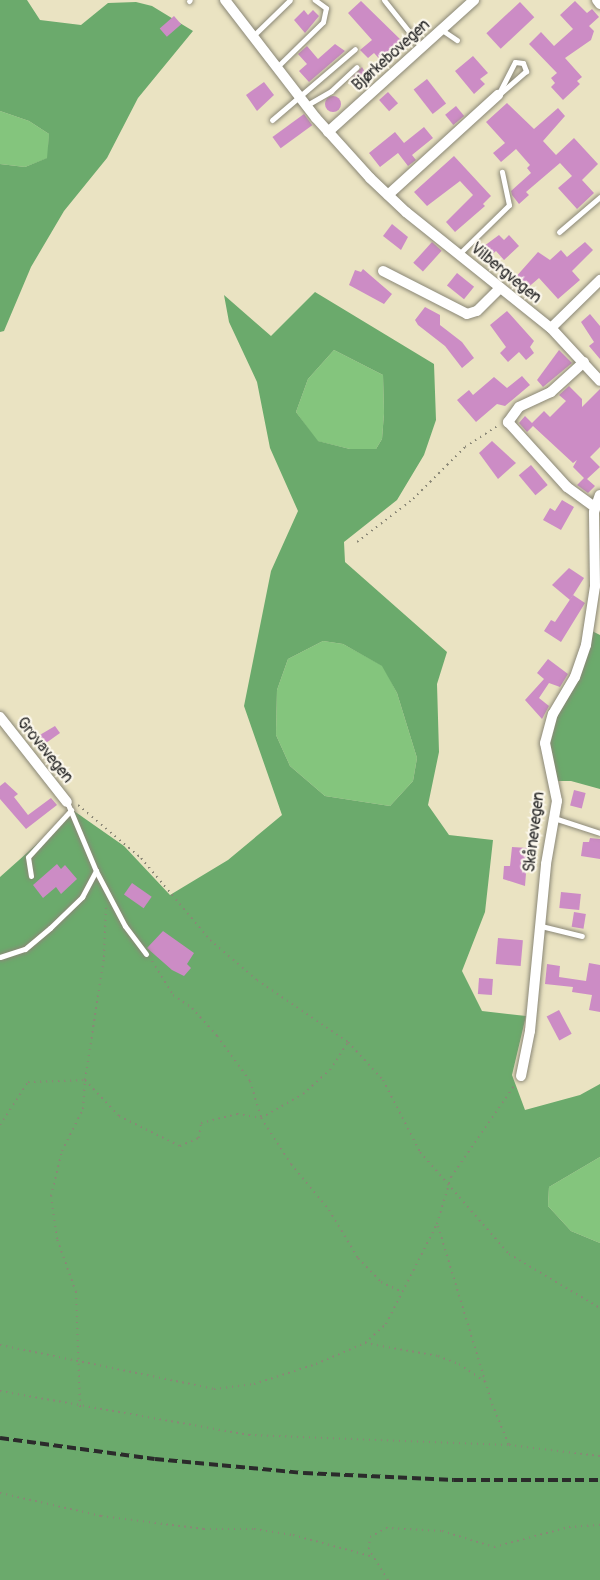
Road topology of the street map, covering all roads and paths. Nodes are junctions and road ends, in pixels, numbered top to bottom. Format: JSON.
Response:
{"nodes":[{"id":1,"x":225,"y":0,"type":"edge"},
{"id":2,"x":290,"y":0,"type":"edge"},
{"id":3,"x":315,"y":0,"type":"edge"},
{"id":4,"x":384,"y":0,"type":"edge"},
{"id":5,"x":474,"y":0,"type":"edge"},
{"id":6,"x":597,"y":0,"type":"edge"},
{"id":7,"x":600,"y":4,"type":"edge"},
{"id":8,"x":442,"y":30,"type":"junction"},
{"id":9,"x":254,"y":35,"type":"junction"},
{"id":10,"x":457,"y":40,"type":"dead end"},
{"id":11,"x":422,"y":48,"type":"junction"},
{"id":12,"x":355,"y":49,"type":"dead end"},
{"id":13,"x":277,"y":67,"type":"junction"},
{"id":14,"x":357,"y":67,"type":"dead end"},
{"id":15,"x":498,"y":95,"type":"junction"},
{"id":16,"x":304,"y":102,"type":"junction"},
{"id":17,"x":272,"y":120,"type":"dead end"},
{"id":18,"x":328,"y":132,"type":"junction"},
{"id":19,"x":502,"y":172,"type":"dead end"},
{"id":20,"x":388,"y":195,"type":"junction"},
{"id":21,"x":600,"y":197,"type":"edge"},
{"id":22,"x":559,"y":232,"type":"dead end"},
{"id":23,"x":459,"y":254,"type":"junction"},
{"id":24,"x":383,"y":271,"type":"dead end"},
{"id":25,"x":600,"y":280,"type":"edge"},
{"id":26,"x":500,"y":288,"type":"junction"},
{"id":27,"x":550,"y":328,"type":"junction"},
{"id":28,"x":584,"y":362,"type":"junction"},
{"id":29,"x":600,"y":381,"type":"edge"},
{"id":30,"x":508,"y":422,"type":"junction"},
{"id":31,"x":600,"y":495,"type":"edge"},
{"id":32,"x":595,"y":507,"type":"junction"},
{"id":33,"x":357,"y":542,"type":"dead end"},
{"id":34,"x":0,"y":717,"type":"edge"},
{"id":35,"x":66,"y":802,"type":"junction"},
{"id":36,"x":554,"y":818,"type":"junction"},
{"id":37,"x":600,"y":833,"type":"edge"},
{"id":38,"x":96,"y":871,"type":"junction"},
{"id":39,"x":31,"y":876,"type":"dead end"},
{"id":40,"x":105,"y":889,"type":"junction"},
{"id":41,"x":539,"y":926,"type":"junction"},
{"id":42,"x":582,"y":936,"type":"dead end"},
{"id":43,"x":146,"y":954,"type":"joint"},
{"id":44,"x":0,"y":957,"type":"edge"},
{"id":45,"x":348,"y":1042,"type":"junction"},
{"id":46,"x":521,"y":1076,"type":"joint"},
{"id":47,"x":85,"y":1080,"type":"junction"},
{"id":48,"x":261,"y":1118,"type":"junction"},
{"id":49,"x":0,"y":1125,"type":"edge"},
{"id":50,"x":449,"y":1183,"type":"junction"},
{"id":51,"x":437,"y":1224,"type":"junction"},
{"id":52,"x":402,"y":1292,"type":"junction"},
{"id":53,"x":600,"y":1308,"type":"edge"},
{"id":54,"x":365,"y":1343,"type":"junction"},
{"id":55,"x":0,"y":1345,"type":"edge"},
{"id":56,"x":79,"y":1363,"type":"junction"},
{"id":57,"x":486,"y":1382,"type":"junction"},
{"id":58,"x":0,"y":1391,"type":"edge"},
{"id":59,"x":80,"y":1407,"type":"junction"},
{"id":60,"x":509,"y":1445,"type":"junction"},
{"id":61,"x":600,"y":1456,"type":"edge"},
{"id":62,"x":0,"y":1493,"type":"edge"},
{"id":63,"x":600,"y":1525,"type":"edge"},
{"id":64,"x":374,"y":1557,"type":"junction"},
{"id":65,"x":388,"y":1580,"type":"edge"}],
"edges":[{"from":1,"to":9,"type":"street","name":"Vilbergvegen"},
{"from":2,"to":9,"type":"lane"},
{"from":3,"to":13,"type":"lane"},
{"from":4,"to":11,"type":"lane"},
{"from":5,"to":8,"type":"street","name":"Bjørkebovegen"},
{"from":6,"to":7,"type":"street"},
{"from":8,"to":10,"type":"lane"},
{"from":8,"to":11,"type":"street","name":"Bjørkebovegen"},
{"from":9,"to":13,"type":"street","name":"Vilbergvegen"},
{"from":11,"to":18,"type":"street","name":"Bjørkebovegen"},
{"from":12,"to":16,"type":"lane"},
{"from":13,"to":16,"type":"street","name":"Vilbergvegen"},
{"from":14,"to":16,"type":"lane"},
{"from":15,"to":15,"type":"lane"},
{"from":15,"to":20,"type":"street"},
{"from":16,"to":17,"type":"lane"},
{"from":16,"to":18,"type":"street","name":"Vilbergvegen"},
{"from":18,"to":20,"type":"street","name":"Vilbergvegen"},
{"from":19,"to":23,"type":"lane"},
{"from":20,"to":23,"type":"street","name":"Vilbergvegen"},
{"from":21,"to":22,"type":"lane"},
{"from":23,"to":26,"type":"street","name":"Vilbergvegen"},
{"from":24,"to":26,"type":"street"},
{"from":25,"to":27,"type":"street"},
{"from":26,"to":27,"type":"street","name":"Vilbergvegen"},
{"from":27,"to":28,"type":"street","name":"Vilbergvegen"},
{"from":28,"to":29,"type":"street","name":"Vilbergvegen"},
{"from":28,"to":30,"type":"street"},
{"from":30,"to":32,"type":"street"},
{"from":30,"to":33,"type":"path"},
{"from":31,"to":32,"type":"street","name":"Skånevegen"},
{"from":32,"to":36,"type":"street","name":"Skånevegen"},
{"from":34,"to":35,"type":"street","name":"Grovavegen"},
{"from":35,"to":38,"type":"lane"},
{"from":35,"to":39,"type":"lane"},
{"from":35,"to":45,"type":"path"},
{"from":36,"to":37,"type":"lane"},
{"from":36,"to":41,"type":"street","name":"Skånevegen"},
{"from":38,"to":40,"type":"lane"},
{"from":38,"to":44,"type":"lane"},
{"from":40,"to":43,"type":"lane"},
{"from":40,"to":47,"type":"path"},
{"from":41,"to":42,"type":"lane"},
{"from":41,"to":46,"type":"street","name":"Skånevegen"},
{"from":43,"to":48,"type":"path"},
{"from":45,"to":48,"type":"path"},
{"from":45,"to":50,"type":"path"},
{"from":46,"to":50,"type":"path"},
{"from":47,"to":48,"type":"path"},
{"from":47,"to":49,"type":"path"},
{"from":47,"to":56,"type":"path"},
{"from":48,"to":52,"type":"path"},
{"from":50,"to":51,"type":"path"},
{"from":50,"to":53,"type":"path"},
{"from":51,"to":52,"type":"path"},
{"from":51,"to":57,"type":"path"},
{"from":52,"to":54,"type":"path"},
{"from":54,"to":56,"type":"path"},
{"from":54,"to":57,"type":"path"},
{"from":55,"to":56,"type":"path"},
{"from":56,"to":59,"type":"path"},
{"from":57,"to":60,"type":"path"},
{"from":58,"to":59,"type":"path"},
{"from":59,"to":60,"type":"path"},
{"from":60,"to":61,"type":"path"},
{"from":62,"to":64,"type":"path"},
{"from":63,"to":64,"type":"path"},
{"from":64,"to":65,"type":"path"}]}
